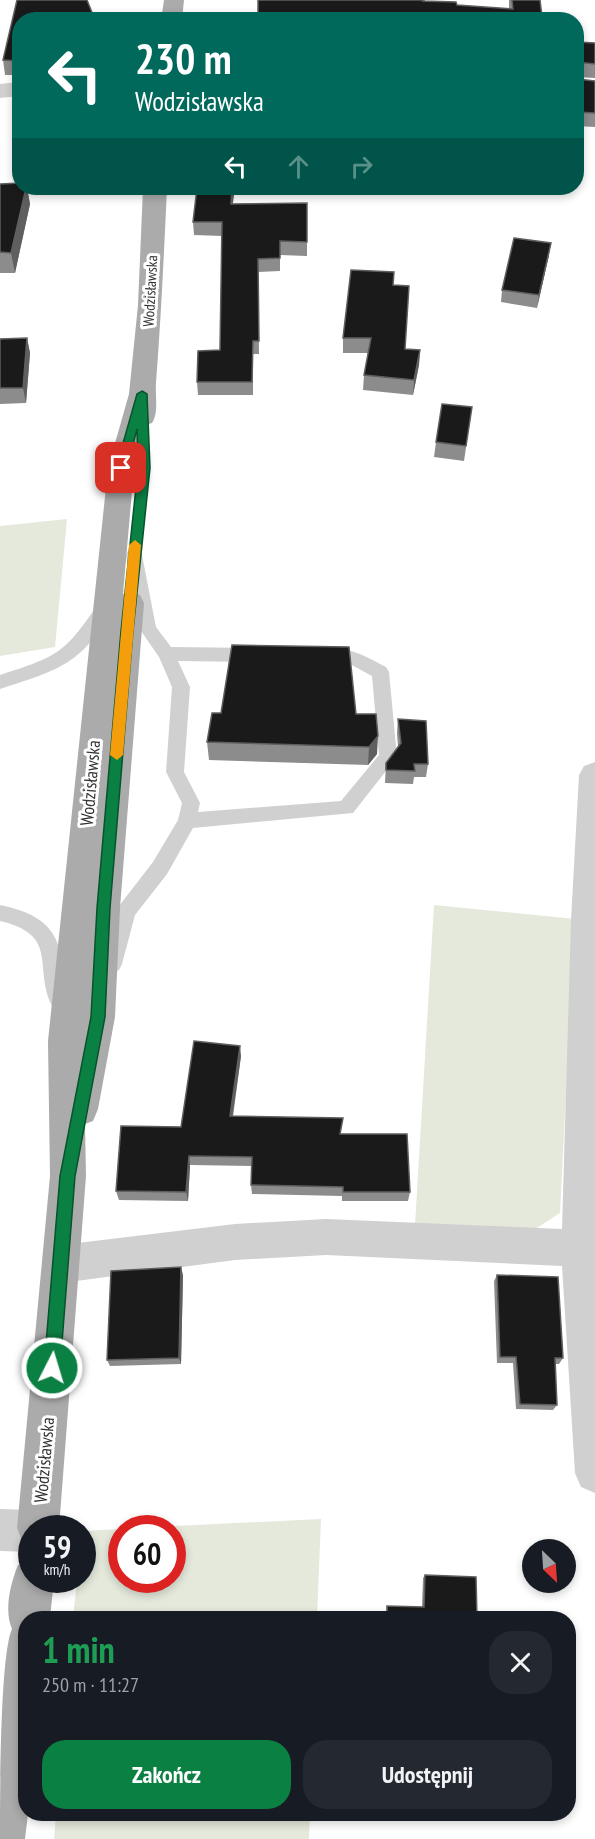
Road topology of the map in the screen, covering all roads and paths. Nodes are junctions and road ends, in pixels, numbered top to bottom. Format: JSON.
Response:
{"nodes":[{"id":1,"x":155,"y":195,"type":"edge"},
{"id":2,"x":142,"y":394,"type":"junction"},
{"id":3,"x":134,"y":555,"type":"junction"},
{"id":4,"x":106,"y":606,"type":"junction"},
{"id":5,"x":166,"y":654,"type":"junction"},
{"id":6,"x":270,"y":655,"type":"edge"},
{"id":7,"x":305,"y":656,"type":"edge"},
{"id":8,"x":0,"y":682,"type":"edge"},
{"id":9,"x":595,"y":775,"type":"edge"},
{"id":10,"x":187,"y":821,"type":"junction"},
{"id":11,"x":0,"y":913,"type":"edge"},
{"id":12,"x":98,"y":1017,"type":"junction"},
{"id":13,"x":65,"y":1041,"type":"junction"},
{"id":14,"x":68,"y":1176,"type":"junction"},
{"id":15,"x":580,"y":1248,"type":"junction"},
{"id":16,"x":61,"y":1264,"type":"junction"},
{"id":17,"x":595,"y":1473,"type":"edge"},
{"id":18,"x":39,"y":1515,"type":"edge"},
{"id":19,"x":0,"y":1530,"type":"edge"},
{"id":20,"x":18,"y":1531,"type":"edge"},
{"id":21,"x":32,"y":1593,"type":"edge"},
{"id":22,"x":30,"y":1611,"type":"edge"},
{"id":23,"x":18,"y":1710,"type":"edge"},
{"id":24,"x":2,"y":1839,"type":"edge"}],
"edges":[{"from":1,"to":2,"type":"main road","name":"Wodzisławska"},
{"from":2,"to":3,"type":"main road","name":"Wodzisławska"},
{"from":2,"to":4,"type":"main road","name":"Wodzisławska"},
{"from":3,"to":5,"type":"lane"},
{"from":3,"to":12,"type":"main road","name":"Wodzisławska"},
{"from":4,"to":8,"type":"lane"},
{"from":4,"to":13,"type":"main road","name":"Wodzisławska"},
{"from":5,"to":6,"type":"lane"},
{"from":5,"to":10,"type":"lane"},
{"from":7,"to":10,"type":"lane"},
{"from":9,"to":15,"type":"street"},
{"from":10,"to":12,"type":"lane"},
{"from":11,"to":13,"type":"lane"},
{"from":12,"to":14,"type":"main road","name":"Wodzisławska"},
{"from":13,"to":14,"type":"main road","name":"Wodzisławska"},
{"from":14,"to":16,"type":"main road","name":"Wodzisławska"},
{"from":15,"to":16,"type":"street"},
{"from":15,"to":17,"type":"street"},
{"from":16,"to":18,"type":"main road","name":"Wodzisławska"},
{"from":19,"to":20,"type":"street"},
{"from":21,"to":22,"type":"main road"},
{"from":23,"to":24,"type":"main road"}]}
